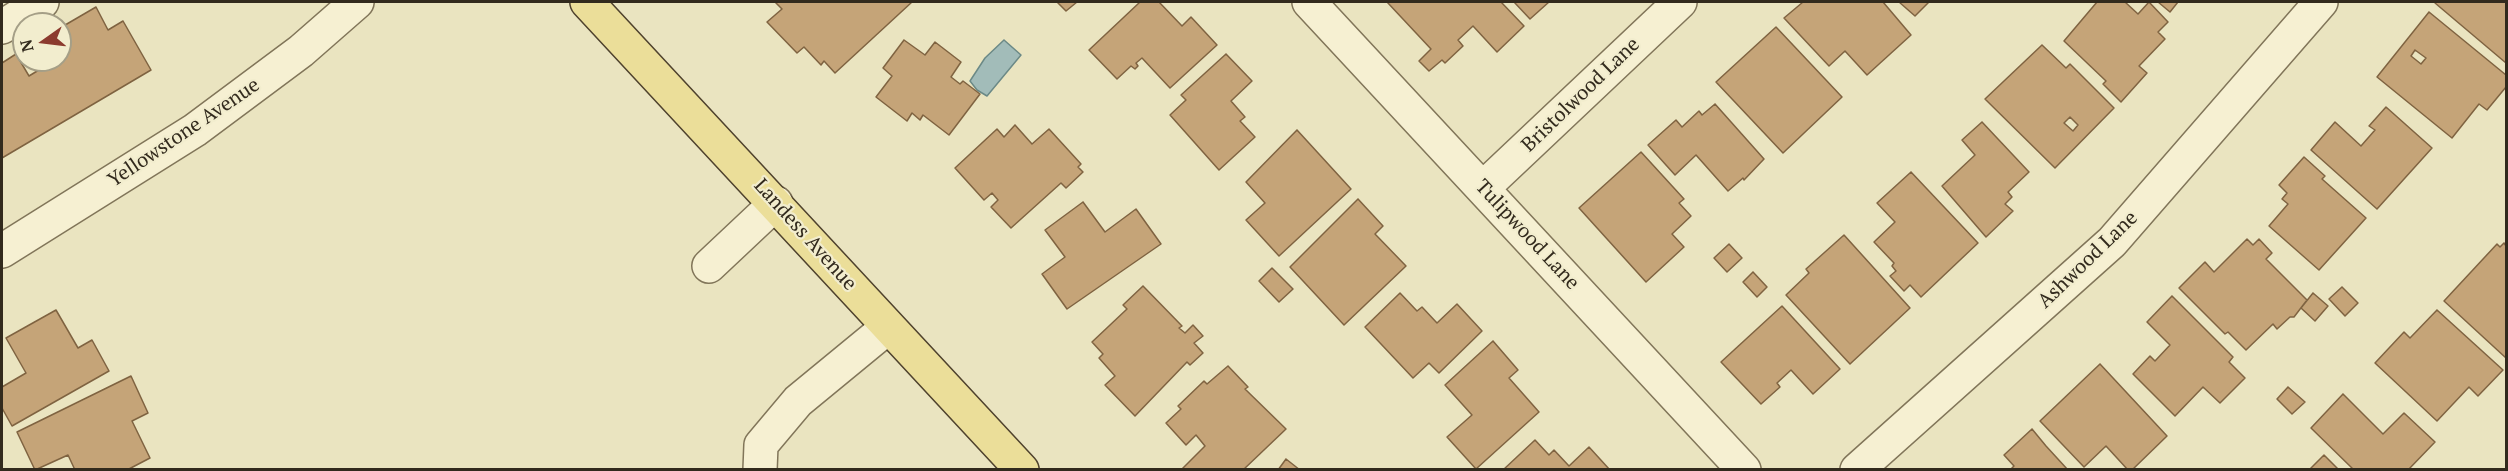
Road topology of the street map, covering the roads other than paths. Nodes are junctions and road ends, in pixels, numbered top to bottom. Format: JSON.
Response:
{"nodes":[{"id":1,"x":42,"y":2,"type":"edge"},
{"id":2,"x":357,"y":2,"type":"edge"},
{"id":3,"x":587,"y":2,"type":"edge"},
{"id":4,"x":1309,"y":2,"type":"edge"},
{"id":5,"x":1680,"y":2,"type":"edge"},
{"id":6,"x":2321,"y":2,"type":"edge"},
{"id":7,"x":2,"y":27,"type":"edge"},
{"id":8,"x":1483,"y":188,"type":"junction"},
{"id":9,"x":776,"y":203,"type":"junction"},
{"id":10,"x":2,"y":251,"type":"edge"},
{"id":11,"x":709,"y":266,"type":"dead end"},
{"id":12,"x":888,"y":327,"type":"junction"},
{"id":13,"x":760,"y":457,"type":"edge"},
{"id":14,"x":1022,"y":470,"type":"edge"},
{"id":15,"x":1744,"y":470,"type":"edge"},
{"id":16,"x":1857,"y":470,"type":"edge"}],
"edges":[{"from":1,"to":7,"type":"street"},
{"from":2,"to":10,"type":"street","name":"Yellowstone Avenue"},
{"from":3,"to":9,"type":"main road","name":"Landess Avenue"},
{"from":4,"to":8,"type":"street","name":"Tulipwood Lane"},
{"from":5,"to":8,"type":"street","name":"Bristolwood Lane"},
{"from":6,"to":16,"type":"street","name":"Ashwood Lane"},
{"from":8,"to":15,"type":"street","name":"Tulipwood Lane"},
{"from":9,"to":11,"type":"street"},
{"from":9,"to":12,"type":"main road","name":"Landess Avenue"},
{"from":12,"to":13,"type":"street"},
{"from":12,"to":14,"type":"main road","name":"Landess Avenue"}]}
